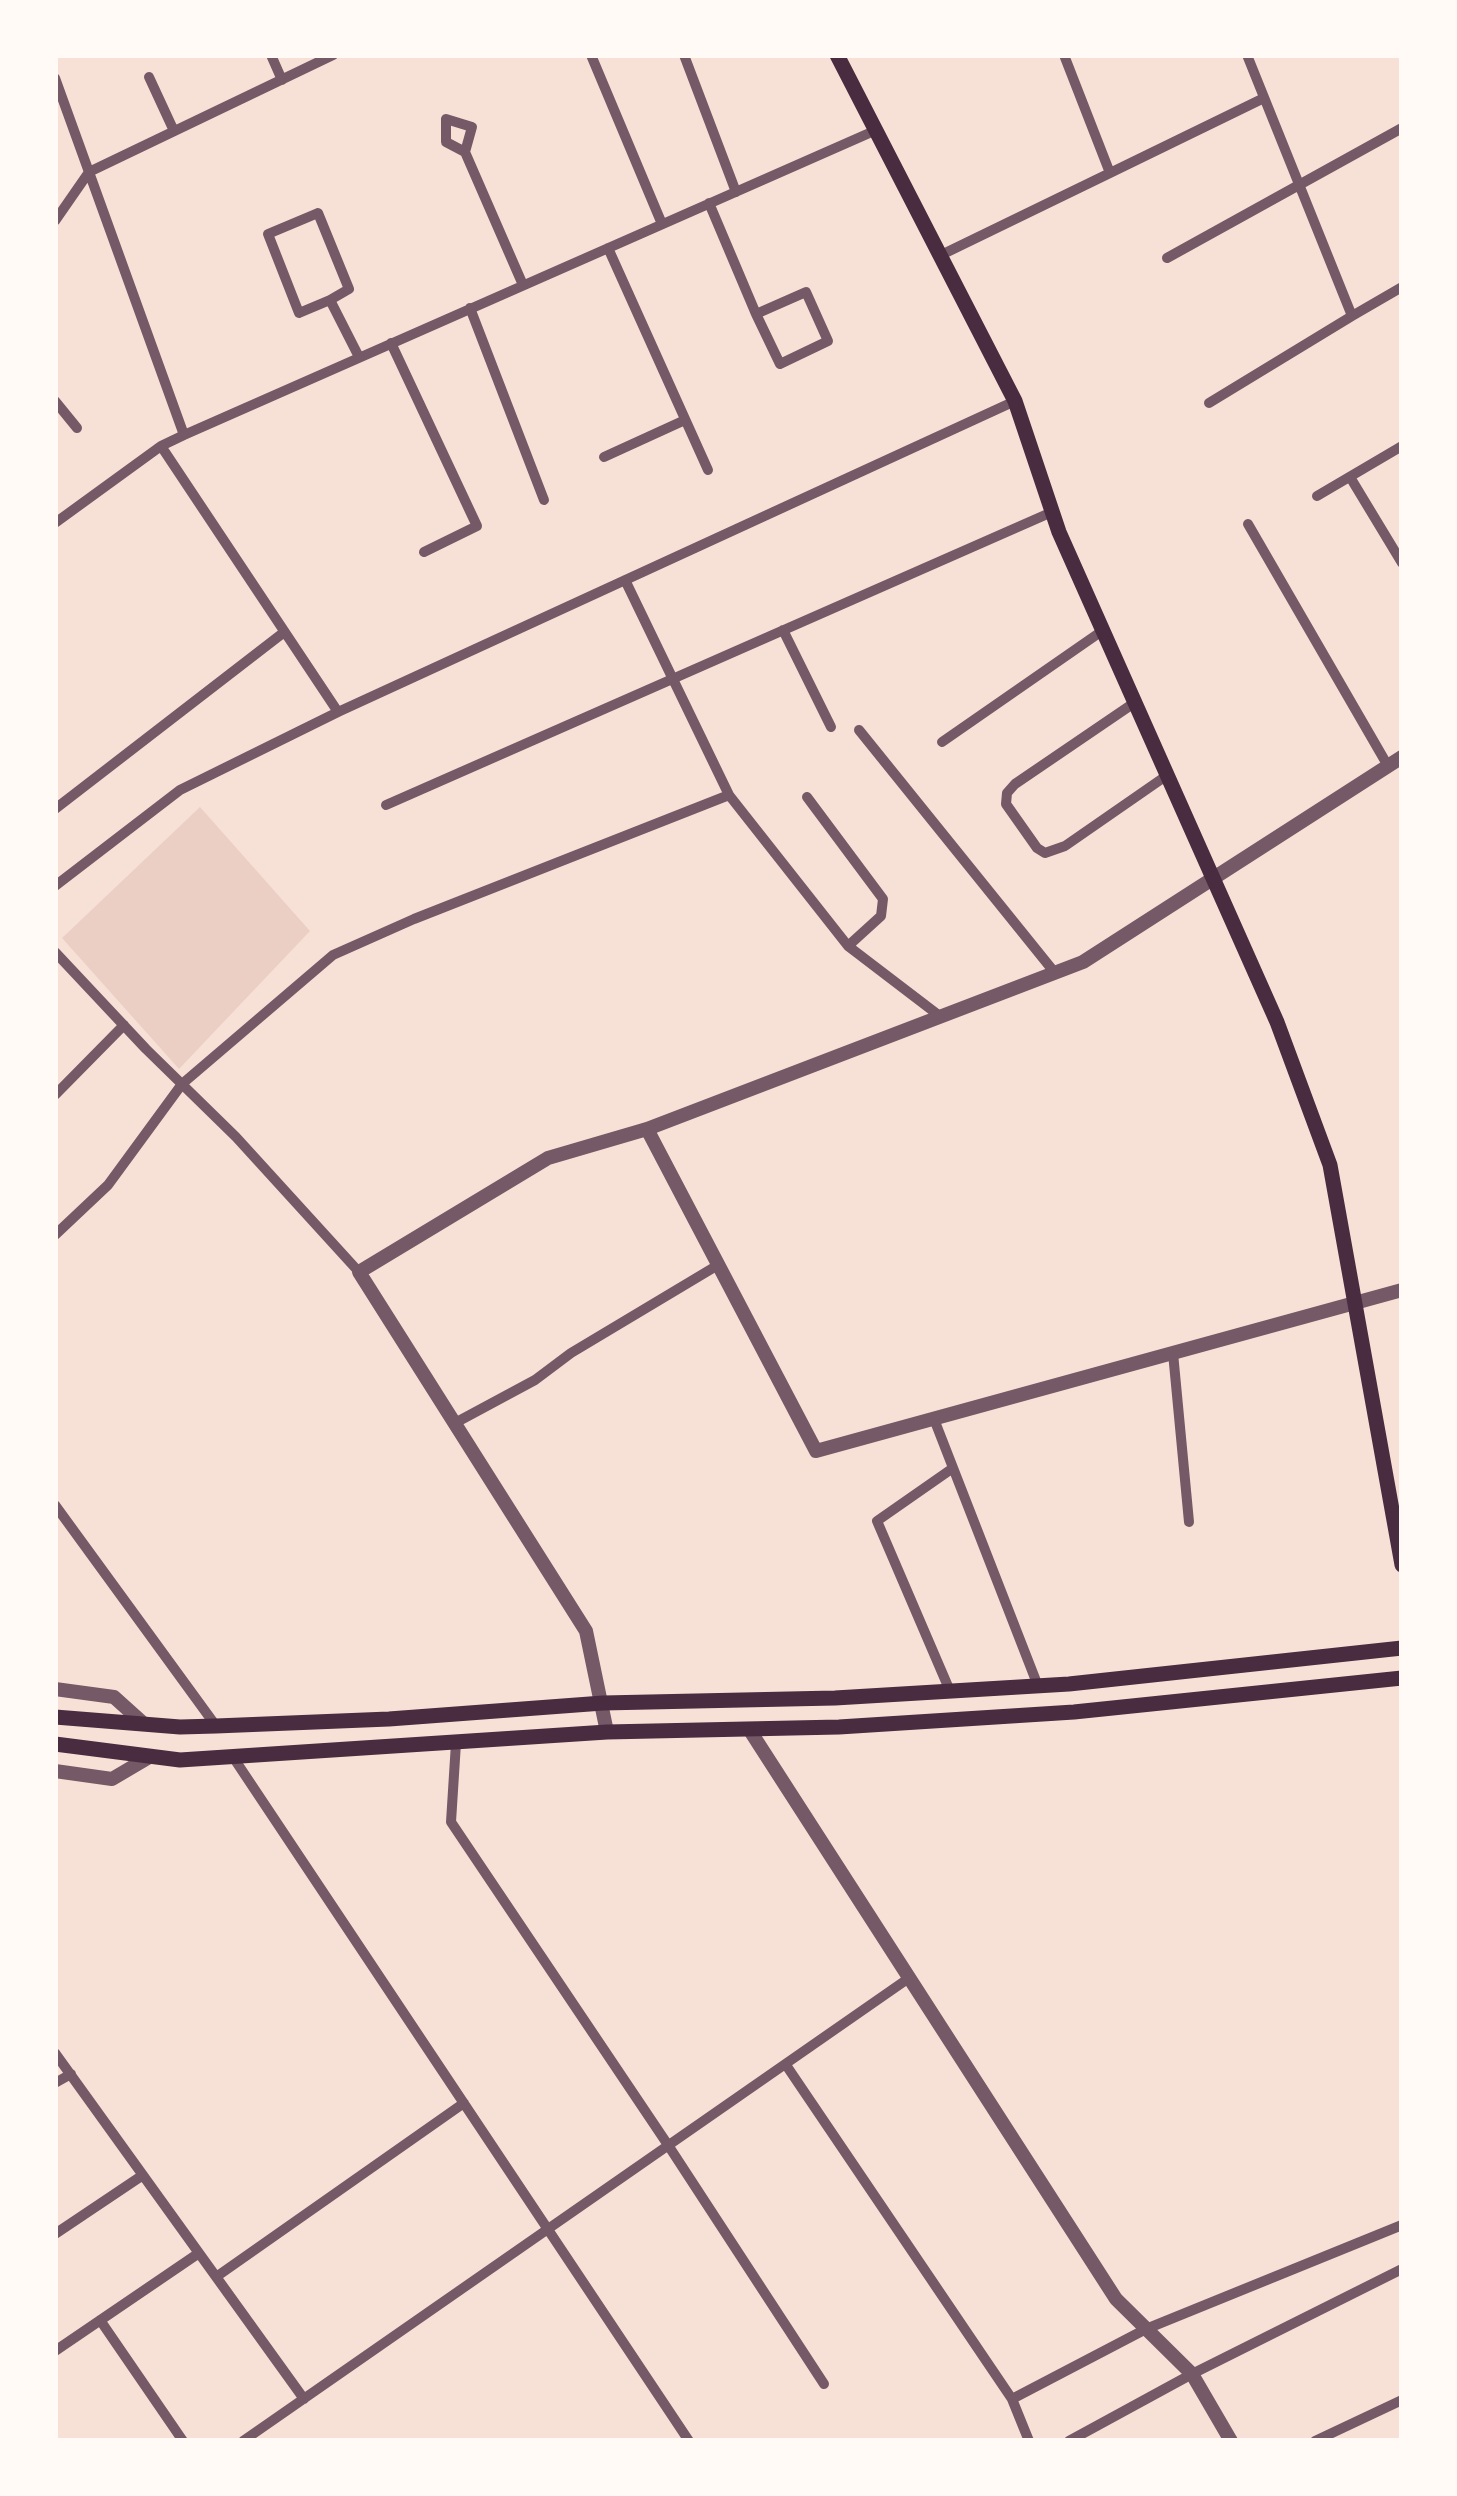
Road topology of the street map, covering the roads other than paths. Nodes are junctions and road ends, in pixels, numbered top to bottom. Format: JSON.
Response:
{"nodes":[{"id":1,"x":271,"y":55,"type":"edge"},
{"id":2,"x":333,"y":55,"type":"edge"},
{"id":3,"x":591,"y":55,"type":"edge"},
{"id":4,"x":684,"y":55,"type":"edge"},
{"id":5,"x":837,"y":55,"type":"edge"},
{"id":6,"x":1064,"y":55,"type":"edge"},
{"id":7,"x":1246,"y":55,"type":"edge"},
{"id":8,"x":149,"y":77,"type":"dead end"},
{"id":9,"x":55,"y":78,"type":"edge"},
{"id":10,"x":282,"y":80,"type":"junction"},
{"id":11,"x":1264,"y":98,"type":"junction"},
{"id":12,"x":1402,"y":128,"type":"edge"},
{"id":13,"x":174,"y":131,"type":"junction"},
{"id":14,"x":874,"y":131,"type":"junction"},
{"id":15,"x":465,"y":152,"type":"dead end"},
{"id":16,"x":89,"y":172,"type":"junction"},
{"id":17,"x":1110,"y":173,"type":"junction"},
{"id":18,"x":1299,"y":182,"type":"junction"},
{"id":19,"x":736,"y":192,"type":"junction"},
{"id":20,"x":709,"y":204,"type":"junction"},
{"id":21,"x":55,"y":221,"type":"edge"},
{"id":22,"x":662,"y":224,"type":"junction"},
{"id":23,"x":608,"y":248,"type":"junction"},
{"id":24,"x":938,"y":256,"type":"junction"},
{"id":25,"x":1167,"y":258,"type":"dead end"},
{"id":26,"x":523,"y":285,"type":"junction"},
{"id":27,"x":1402,"y":287,"type":"edge"},
{"id":28,"x":330,"y":300,"type":"junction"},
{"id":29,"x":470,"y":308,"type":"junction"},
{"id":30,"x":756,"y":314,"type":"junction"},
{"id":31,"x":1352,"y":316,"type":"junction"},
{"id":32,"x":391,"y":343,"type":"junction"},
{"id":33,"x":359,"y":358,"type":"junction"},
{"id":34,"x":55,"y":400,"type":"edge"},
{"id":35,"x":1015,"y":402,"type":"junction"},
{"id":36,"x":1209,"y":403,"type":"dead end"},
{"id":37,"x":685,"y":420,"type":"junction"},
{"id":38,"x":78,"y":428,"type":"dead end"},
{"id":39,"x":184,"y":435,"type":"junction"},
{"id":40,"x":161,"y":446,"type":"junction"},
{"id":41,"x":1402,"y":446,"type":"edge"},
{"id":42,"x":604,"y":457,"type":"dead end"},
{"id":43,"x":708,"y":470,"type":"dead end"},
{"id":44,"x":1350,"y":477,"type":"junction"},
{"id":45,"x":1318,"y":496,"type":"dead end"},
{"id":46,"x":544,"y":500,"type":"dead end"},
{"id":47,"x":1052,"y":512,"type":"junction"},
{"id":48,"x":55,"y":523,"type":"edge"},
{"id":49,"x":1248,"y":524,"type":"dead end"},
{"id":50,"x":424,"y":552,"type":"dead end"},
{"id":51,"x":1402,"y":563,"type":"edge"},
{"id":52,"x":625,"y":580,"type":"junction"},
{"id":53,"x":783,"y":630,"type":"junction"},
{"id":54,"x":1102,"y":631,"type":"junction"},
{"id":55,"x":284,"y":634,"type":"junction"},
{"id":56,"x":673,"y":679,"type":"junction"},
{"id":57,"x":1134,"y":704,"type":"junction"},
{"id":58,"x":338,"y":712,"type":"junction"},
{"id":59,"x":831,"y":727,"type":"dead end"},
{"id":60,"x":859,"y":730,"type":"dead end"},
{"id":61,"x":942,"y":742,"type":"dead end"},
{"id":62,"x":1395,"y":761,"type":"edge"},
{"id":63,"x":1166,"y":776,"type":"junction"},
{"id":64,"x":729,"y":795,"type":"junction"},
{"id":65,"x":807,"y":797,"type":"dead end"},
{"id":66,"x":386,"y":806,"type":"dead end"},
{"id":67,"x":55,"y":809,"type":"edge"},
{"id":68,"x":1212,"y":878,"type":"junction"},
{"id":69,"x":55,"y":886,"type":"edge"},
{"id":70,"x":848,"y":946,"type":"junction"},
{"id":71,"x":55,"y":952,"type":"edge"},
{"id":72,"x":67,"y":964,"type":"junction"},
{"id":73,"x":55,"y":972,"type":"edge"},
{"id":74,"x":1055,"y":973,"type":"junction"},
{"id":75,"x":941,"y":1016,"type":"junction"},
{"id":76,"x":124,"y":1026,"type":"junction"},
{"id":77,"x":182,"y":1084,"type":"junction"},
{"id":78,"x":55,"y":1095,"type":"edge"},
{"id":79,"x":646,"y":1129,"type":"junction"},
{"id":80,"x":55,"y":1234,"type":"edge"},
{"id":81,"x":718,"y":1264,"type":"junction"},
{"id":82,"x":359,"y":1272,"type":"junction"},
{"id":83,"x":1402,"y":1290,"type":"edge"},
{"id":84,"x":1356,"y":1303,"type":"junction"},
{"id":85,"x":1173,"y":1354,"type":"junction"},
{"id":86,"x":934,"y":1419,"type":"junction"},
{"id":87,"x":455,"y":1423,"type":"junction"},
{"id":88,"x":953,"y":1468,"type":"junction"},
{"id":89,"x":55,"y":1505,"type":"edge"},
{"id":90,"x":1189,"y":1522,"type":"dead end"},
{"id":91,"x":1402,"y":1565,"type":"edge"},
{"id":92,"x":1402,"y":1648,"type":"edge"},
{"id":93,"x":1402,"y":1678,"type":"edge"},
{"id":94,"x":1038,"y":1686,"type":"junction"},
{"id":95,"x":55,"y":1689,"type":"edge"},
{"id":96,"x":950,"y":1691,"type":"junction"},
{"id":97,"x":604,"y":1703,"type":"junction"},
{"id":98,"x":55,"y":1717,"type":"edge"},
{"id":99,"x":144,"y":1724,"type":"junction"},
{"id":100,"x":216,"y":1726,"type":"junction"},
{"id":101,"x":749,"y":1729,"type":"junction"},
{"id":102,"x":607,"y":1732,"type":"junction"},
{"id":103,"x":456,"y":1743,"type":"junction"},
{"id":104,"x":55,"y":1744,"type":"edge"},
{"id":105,"x":151,"y":1756,"type":"junction"},
{"id":106,"x":233,"y":1757,"type":"junction"},
{"id":107,"x":55,"y":1771,"type":"edge"},
{"id":108,"x":909,"y":1978,"type":"junction"},
{"id":109,"x":55,"y":2053,"type":"edge"},
{"id":110,"x":786,"y":2065,"type":"junction"},
{"id":111,"x":71,"y":2074,"type":"junction"},
{"id":112,"x":55,"y":2084,"type":"edge"},
{"id":113,"x":464,"y":2103,"type":"junction"},
{"id":114,"x":668,"y":2145,"type":"junction"},
{"id":115,"x":143,"y":2175,"type":"junction"},
{"id":116,"x":1402,"y":2224,"type":"edge"},
{"id":117,"x":548,"y":2227,"type":"junction"},
{"id":118,"x":55,"y":2234,"type":"edge"},
{"id":119,"x":199,"y":2253,"type":"junction"},
{"id":120,"x":1402,"y":2269,"type":"edge"},
{"id":121,"x":216,"y":2277,"type":"junction"},
{"id":122,"x":100,"y":2320,"type":"junction"},
{"id":123,"x":1146,"y":2329,"type":"junction"},
{"id":124,"x":55,"y":2350,"type":"edge"},
{"id":125,"x":1192,"y":2374,"type":"junction"},
{"id":126,"x":824,"y":2384,"type":"dead end"},
{"id":127,"x":304,"y":2398,"type":"junction"},
{"id":128,"x":1012,"y":2399,"type":"junction"},
{"id":129,"x":1402,"y":2400,"type":"edge"},
{"id":130,"x":184,"y":2441,"type":"edge"},
{"id":131,"x":243,"y":2441,"type":"edge"},
{"id":132,"x":689,"y":2441,"type":"edge"},
{"id":133,"x":1029,"y":2441,"type":"edge"},
{"id":134,"x":1069,"y":2441,"type":"edge"},
{"id":135,"x":1231,"y":2441,"type":"edge"},
{"id":136,"x":1315,"y":2441,"type":"edge"}],
"edges":[{"from":1,"to":10,"type":"street"},
{"from":2,"to":10,"type":"street"},
{"from":3,"to":22,"type":"street"},
{"from":4,"to":19,"type":"street"},
{"from":5,"to":14,"type":"main road"},
{"from":6,"to":17,"type":"street"},
{"from":7,"to":11,"type":"street"},
{"from":8,"to":13,"type":"street"},
{"from":9,"to":16,"type":"street"},
{"from":10,"to":13,"type":"street"},
{"from":11,"to":17,"type":"street"},
{"from":11,"to":18,"type":"street"},
{"from":12,"to":18,"type":"street"},
{"from":13,"to":16,"type":"street"},
{"from":14,"to":19,"type":"street"},
{"from":14,"to":24,"type":"main road"},
{"from":15,"to":26,"type":"street"},
{"from":16,"to":21,"type":"street"},
{"from":16,"to":39,"type":"street"},
{"from":17,"to":24,"type":"street"},
{"from":18,"to":25,"type":"street"},
{"from":18,"to":31,"type":"street"},
{"from":19,"to":20,"type":"street"},
{"from":20,"to":22,"type":"street"},
{"from":20,"to":30,"type":"street"},
{"from":22,"to":23,"type":"street"},
{"from":23,"to":26,"type":"street"},
{"from":23,"to":37,"type":"street"},
{"from":24,"to":35,"type":"main road"},
{"from":26,"to":29,"type":"street"},
{"from":27,"to":31,"type":"street"},
{"from":28,"to":28,"type":"street"},
{"from":28,"to":33,"type":"street"},
{"from":29,"to":32,"type":"street"},
{"from":29,"to":46,"type":"street"},
{"from":30,"to":30,"type":"street"},
{"from":31,"to":36,"type":"street"},
{"from":32,"to":33,"type":"street"},
{"from":32,"to":50,"type":"street"},
{"from":33,"to":39,"type":"street"},
{"from":34,"to":38,"type":"street"},
{"from":35,"to":47,"type":"main road"},
{"from":35,"to":52,"type":"street"},
{"from":37,"to":42,"type":"street"},
{"from":37,"to":43,"type":"street"},
{"from":39,"to":40,"type":"street"},
{"from":40,"to":48,"type":"street"},
{"from":40,"to":55,"type":"street"},
{"from":41,"to":44,"type":"street"},
{"from":44,"to":45,"type":"street"},
{"from":44,"to":51,"type":"street"},
{"from":47,"to":53,"type":"street"},
{"from":47,"to":54,"type":"main road"},
{"from":49,"to":62,"type":"street"},
{"from":52,"to":56,"type":"street"},
{"from":52,"to":58,"type":"street"},
{"from":53,"to":56,"type":"street"},
{"from":53,"to":59,"type":"street"},
{"from":54,"to":57,"type":"main road"},
{"from":54,"to":61,"type":"street"},
{"from":55,"to":58,"type":"street"},
{"from":55,"to":67,"type":"street"},
{"from":56,"to":64,"type":"street"},
{"from":56,"to":66,"type":"street"},
{"from":57,"to":63,"type":"main road"},
{"from":57,"to":63,"type":"street"},
{"from":58,"to":69,"type":"street"},
{"from":60,"to":74,"type":"street"},
{"from":62,"to":68,"type":"street"},
{"from":63,"to":68,"type":"main road"},
{"from":64,"to":70,"type":"street"},
{"from":64,"to":77,"type":"street"},
{"from":65,"to":70,"type":"street"},
{"from":68,"to":74,"type":"street"},
{"from":68,"to":84,"type":"main road"},
{"from":70,"to":75,"type":"street"},
{"from":71,"to":72,"type":"street"},
{"from":72,"to":73,"type":"street"},
{"from":72,"to":76,"type":"street"},
{"from":74,"to":75,"type":"street"},
{"from":75,"to":79,"type":"street"},
{"from":76,"to":77,"type":"street"},
{"from":76,"to":78,"type":"street"},
{"from":77,"to":80,"type":"street"},
{"from":77,"to":82,"type":"street"},
{"from":79,"to":81,"type":"street"},
{"from":79,"to":82,"type":"street"},
{"from":81,"to":86,"type":"street"},
{"from":81,"to":87,"type":"street"},
{"from":82,"to":87,"type":"street"},
{"from":83,"to":84,"type":"street"},
{"from":84,"to":85,"type":"street"},
{"from":84,"to":91,"type":"main road"},
{"from":85,"to":86,"type":"street"},
{"from":85,"to":90,"type":"street"},
{"from":86,"to":88,"type":"street"},
{"from":87,"to":97,"type":"street"},
{"from":88,"to":94,"type":"street"},
{"from":88,"to":96,"type":"street"},
{"from":89,"to":100,"type":"street"},
{"from":92,"to":94,"type":"main road"},
{"from":93,"to":101,"type":"main road"},
{"from":94,"to":96,"type":"main road"},
{"from":95,"to":99,"type":"street"},
{"from":96,"to":97,"type":"main road"},
{"from":97,"to":100,"type":"main road"},
{"from":97,"to":102,"type":"street"},
{"from":98,"to":99,"type":"main road"},
{"from":99,"to":100,"type":"main road"},
{"from":101,"to":102,"type":"main road"},
{"from":101,"to":108,"type":"street"},
{"from":102,"to":103,"type":"main road"},
{"from":103,"to":106,"type":"main road"},
{"from":103,"to":114,"type":"street"},
{"from":104,"to":105,"type":"main road"},
{"from":105,"to":106,"type":"main road"},
{"from":105,"to":107,"type":"street"},
{"from":106,"to":113,"type":"street"},
{"from":108,"to":110,"type":"street"},
{"from":108,"to":123,"type":"street"},
{"from":109,"to":111,"type":"street"},
{"from":110,"to":114,"type":"street"},
{"from":110,"to":128,"type":"street"},
{"from":111,"to":112,"type":"street"},
{"from":111,"to":115,"type":"street"},
{"from":113,"to":117,"type":"street"},
{"from":113,"to":121,"type":"street"},
{"from":114,"to":117,"type":"street"},
{"from":114,"to":126,"type":"street"},
{"from":115,"to":118,"type":"street"},
{"from":115,"to":119,"type":"street"},
{"from":116,"to":123,"type":"street"},
{"from":117,"to":127,"type":"street"},
{"from":117,"to":132,"type":"street"},
{"from":119,"to":121,"type":"street"},
{"from":119,"to":122,"type":"street"},
{"from":120,"to":125,"type":"street"},
{"from":121,"to":127,"type":"street"},
{"from":122,"to":124,"type":"street"},
{"from":122,"to":130,"type":"street"},
{"from":123,"to":125,"type":"street"},
{"from":123,"to":128,"type":"street"},
{"from":125,"to":134,"type":"street"},
{"from":125,"to":135,"type":"street"},
{"from":127,"to":131,"type":"street"},
{"from":128,"to":133,"type":"street"},
{"from":129,"to":136,"type":"street"}]}
